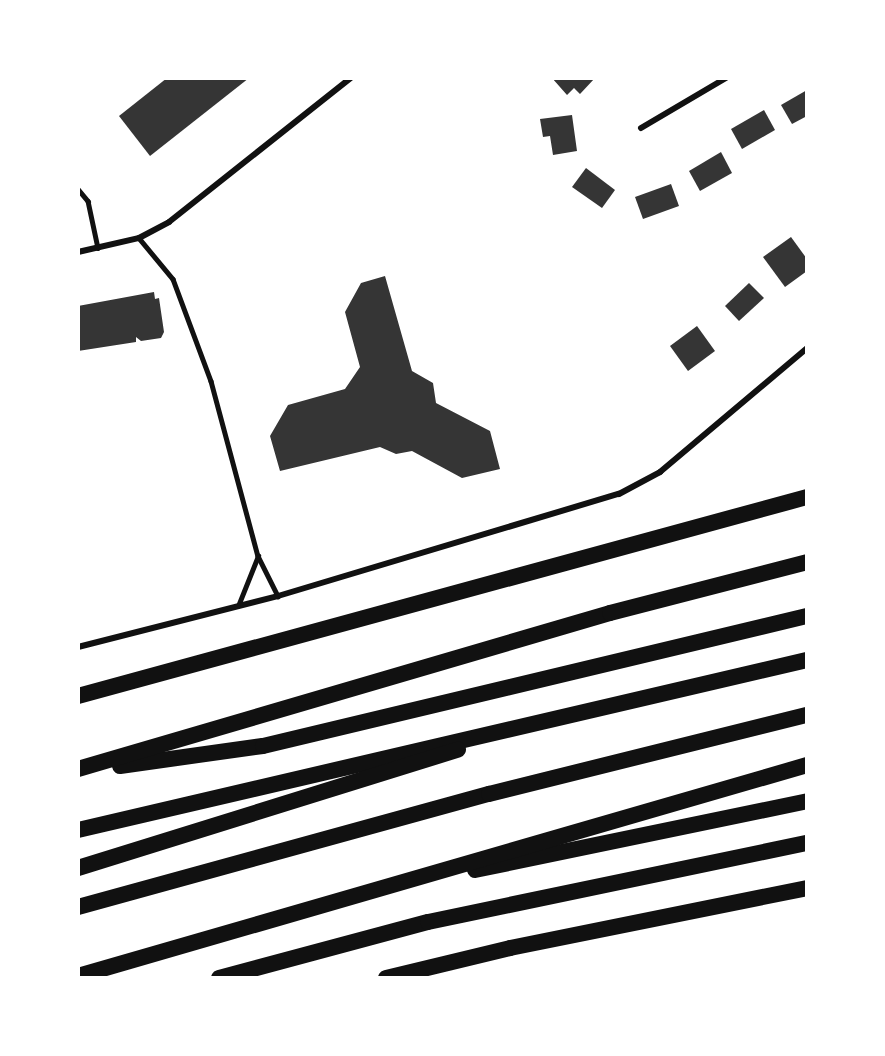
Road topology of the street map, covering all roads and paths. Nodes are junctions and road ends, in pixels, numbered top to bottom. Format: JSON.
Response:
{"nodes":[{"id":1,"x":351,"y":78,"type":"edge"},
{"id":2,"x":726,"y":78,"type":"edge"},
{"id":3,"x":641,"y":128,"type":"dead end"},
{"id":4,"x":78,"y":189,"type":"edge"},
{"id":5,"x":139,"y":238,"type":"junction"},
{"id":6,"x":98,"y":248,"type":"junction"},
{"id":7,"x":78,"y":252,"type":"edge"},
{"id":8,"x":807,"y":348,"type":"edge"},
{"id":9,"x":807,"y":497,"type":"edge"},
{"id":10,"x":258,"y":556,"type":"junction"},
{"id":11,"x":807,"y":562,"type":"edge"},
{"id":12,"x":278,"y":596,"type":"junction"},
{"id":13,"x":238,"y":606,"type":"junction"},
{"id":14,"x":807,"y":616,"type":"edge"},
{"id":15,"x":78,"y":647,"type":"edge"},
{"id":16,"x":807,"y":660,"type":"edge"},
{"id":17,"x":78,"y":696,"type":"edge"},
{"id":18,"x":600,"y":706,"type":"junction"},
{"id":19,"x":807,"y":715,"type":"edge"},
{"id":20,"x":807,"y":765,"type":"edge"},
{"id":21,"x":78,"y":770,"type":"edge"},
{"id":22,"x":807,"y":801,"type":"edge"},
{"id":23,"x":78,"y":830,"type":"edge"},
{"id":24,"x":807,"y":843,"type":"edge"},
{"id":25,"x":78,"y":868,"type":"edge"},
{"id":26,"x":174,"y":880,"type":"junction"},
{"id":27,"x":401,"y":884,"type":"junction"},
{"id":28,"x":807,"y":888,"type":"edge"},
{"id":29,"x":78,"y":907,"type":"edge"},
{"id":30,"x":78,"y":919,"type":"edge"},
{"id":31,"x":78,"y":976,"type":"edge"},
{"id":32,"x":219,"y":978,"type":"edge"},
{"id":33,"x":386,"y":978,"type":"edge"}],
"edges":[{"from":1,"to":5,"type":"street"},
{"from":2,"to":3,"type":"street"},
{"from":4,"to":6,"type":"lane"},
{"from":5,"to":6,"type":"street"},
{"from":5,"to":10,"type":"lane"},
{"from":6,"to":7,"type":"street"},
{"from":8,"to":12,"type":"street"},
{"from":9,"to":17,"type":"highway"},
{"from":10,"to":12,"type":"lane"},
{"from":10,"to":13,"type":"lane"},
{"from":11,"to":21,"type":"highway"},
{"from":12,"to":13,"type":"street"},
{"from":13,"to":15,"type":"street"},
{"from":14,"to":21,"type":"highway"},
{"from":16,"to":18,"type":"highway"},
{"from":18,"to":23,"type":"highway"},
{"from":18,"to":25,"type":"highway"},
{"from":19,"to":26,"type":"highway"},
{"from":20,"to":27,"type":"highway"},
{"from":22,"to":27,"type":"highway"},
{"from":24,"to":32,"type":"highway"},
{"from":26,"to":29,"type":"highway"},
{"from":26,"to":30,"type":"highway"},
{"from":27,"to":31,"type":"highway"},
{"from":28,"to":33,"type":"highway"}]}
